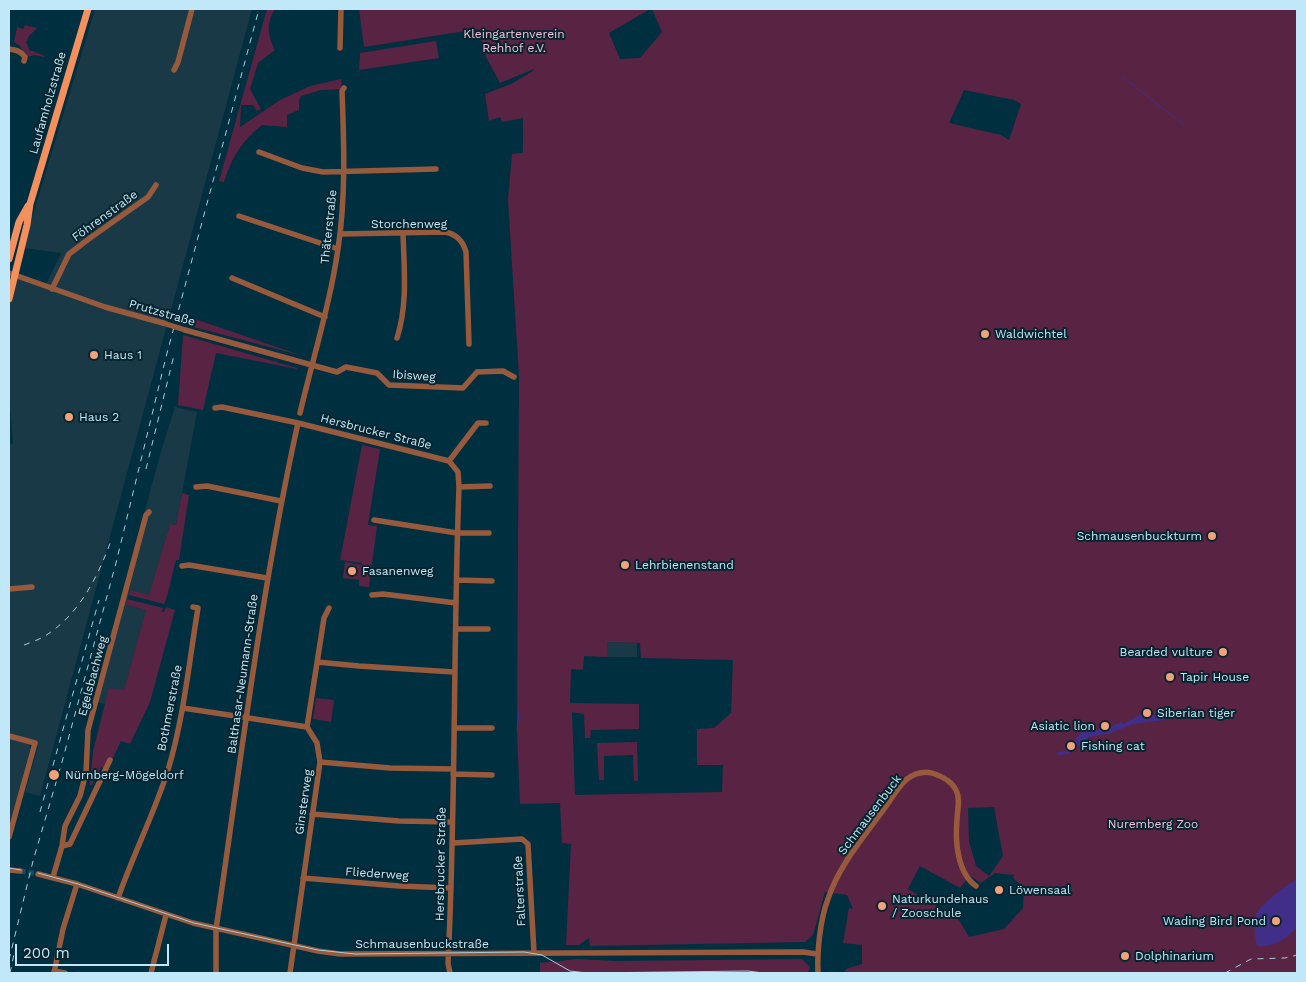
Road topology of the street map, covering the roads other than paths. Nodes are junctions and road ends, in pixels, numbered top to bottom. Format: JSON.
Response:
{"nodes":[{"id":1,"x":88,"y":9,"type":"edge"},
{"id":2,"x":192,"y":9,"type":"edge"},
{"id":3,"x":341,"y":9,"type":"edge"},
{"id":4,"x":340,"y":48,"type":"dead end"},
{"id":5,"x":9,"y":49,"type":"edge"},
{"id":6,"x":24,"y":60,"type":"dead end"},
{"id":7,"x":174,"y":70,"type":"dead end"},
{"id":8,"x":344,"y":88,"type":"dead end"},
{"id":9,"x":259,"y":152,"type":"dead end"},
{"id":10,"x":436,"y":169,"type":"dead end"},
{"id":11,"x":343,"y":172,"type":"junction"},
{"id":12,"x":156,"y":185,"type":"dead end"},
{"id":13,"x":30,"y":204,"type":"junction"},
{"id":14,"x":239,"y":216,"type":"dead end"},
{"id":15,"x":403,"y":233,"type":"junction"},
{"id":16,"x":340,"y":234,"type":"junction"},
{"id":17,"x":338,"y":249,"type":"junction"},
{"id":18,"x":9,"y":259,"type":"edge"},
{"id":19,"x":11,"y":274,"type":"edge"},
{"id":20,"x":232,"y":278,"type":"dead end"},
{"id":21,"x":52,"y":289,"type":"junction"},
{"id":22,"x":9,"y":299,"type":"edge"},
{"id":23,"x":325,"y":317,"type":"junction"},
{"id":24,"x":397,"y":338,"type":"dead end"},
{"id":25,"x":470,"y":344,"type":"dead end"},
{"id":26,"x":311,"y":366,"type":"junction"},
{"id":27,"x":514,"y":377,"type":"dead end"},
{"id":28,"x":215,"y":408,"type":"dead end"},
{"id":29,"x":300,"y":413,"type":"dead end"},
{"id":30,"x":298,"y":423,"type":"junction"},
{"id":31,"x":486,"y":423,"type":"dead end"},
{"id":32,"x":449,"y":462,"type":"junction"},
{"id":33,"x":490,"y":486,"type":"dead end"},
{"id":34,"x":196,"y":487,"type":"dead end"},
{"id":35,"x":459,"y":487,"type":"junction"},
{"id":36,"x":281,"y":501,"type":"junction"},
{"id":37,"x":150,"y":512,"type":"dead end"},
{"id":38,"x":374,"y":520,"type":"dead end"},
{"id":39,"x":457,"y":533,"type":"junction"},
{"id":40,"x":489,"y":533,"type":"dead end"},
{"id":41,"x":182,"y":566,"type":"dead end"},
{"id":42,"x":267,"y":578,"type":"junction"},
{"id":43,"x":457,"y":580,"type":"junction"},
{"id":44,"x":492,"y":581,"type":"dead end"},
{"id":45,"x":32,"y":587,"type":"dead end"},
{"id":46,"x":9,"y":589,"type":"edge"},
{"id":47,"x":372,"y":595,"type":"dead end"},
{"id":48,"x":456,"y":603,"type":"junction"},
{"id":49,"x":193,"y":607,"type":"dead end"},
{"id":50,"x":329,"y":608,"type":"dead end"},
{"id":51,"x":456,"y":629,"type":"junction"},
{"id":52,"x":488,"y":629,"type":"dead end"},
{"id":53,"x":317,"y":662,"type":"junction"},
{"id":54,"x":454,"y":672,"type":"junction"},
{"id":55,"x":183,"y":708,"type":"junction"},
{"id":56,"x":247,"y":717,"type":"junction"},
{"id":57,"x":307,"y":727,"type":"junction"},
{"id":58,"x":454,"y":728,"type":"junction"},
{"id":59,"x":492,"y":728,"type":"dead end"},
{"id":60,"x":9,"y":736,"type":"edge"},
{"id":61,"x":110,"y":760,"type":"dead end"},
{"id":62,"x":320,"y":762,"type":"junction"},
{"id":63,"x":453,"y":772,"type":"junction"},
{"id":64,"x":492,"y":775,"type":"dead end"},
{"id":65,"x":312,"y":814,"type":"junction"},
{"id":66,"x":452,"y":822,"type":"junction"},
{"id":67,"x":9,"y":837,"type":"edge"},
{"id":68,"x":453,"y":844,"type":"junction"},
{"id":69,"x":62,"y":846,"type":"junction"},
{"id":70,"x":9,"y":870,"type":"edge"},
{"id":71,"x":20,"y":871,"type":"tunnel mouth"},
{"id":72,"x":38,"y":874,"type":"tunnel mouth"},
{"id":73,"x":52,"y":877,"type":"junction"},
{"id":74,"x":303,"y":878,"type":"junction"},
{"id":75,"x":77,"y":884,"type":"junction"},
{"id":76,"x":976,"y":886,"type":"dead end"},
{"id":77,"x":451,"y":888,"type":"junction"},
{"id":78,"x":118,"y":898,"type":"junction"},
{"id":79,"x":166,"y":915,"type":"junction"},
{"id":80,"x":216,"y":929,"type":"junction"},
{"id":81,"x":294,"y":946,"type":"junction"},
{"id":82,"x":534,"y":953,"type":"junction"},
{"id":83,"x":449,"y":954,"type":"junction"},
{"id":84,"x":817,"y":954,"type":"junction"},
{"id":85,"x":54,"y":972,"type":"edge"},
{"id":86,"x":65,"y":973,"type":"edge"},
{"id":87,"x":151,"y":973,"type":"edge"},
{"id":88,"x":216,"y":973,"type":"edge"},
{"id":89,"x":290,"y":973,"type":"edge"},
{"id":90,"x":450,"y":973,"type":"edge"},
{"id":91,"x":818,"y":973,"type":"edge"}],
"edges":[{"from":1,"to":13,"type":"main road","name":"Laufamholzstraße"},
{"from":2,"to":7,"type":"street"},
{"from":3,"to":4,"type":"street"},
{"from":5,"to":6,"type":"street"},
{"from":8,"to":11,"type":"street","name":"Thäterstraße"},
{"from":9,"to":11,"type":"street"},
{"from":10,"to":11,"type":"street"},
{"from":11,"to":16,"type":"street","name":"Thäterstraße"},
{"from":12,"to":21,"type":"street","name":"Föhrenstraße"},
{"from":13,"to":18,"type":"main road","name":"Laufamholzstraße"},
{"from":13,"to":19,"type":"main road","name":"Laufamholzstraße"},
{"from":14,"to":17,"type":"street"},
{"from":15,"to":16,"type":"street","name":"Storchenweg"},
{"from":15,"to":24,"type":"street"},
{"from":15,"to":25,"type":"street","name":"Storchenweg"},
{"from":16,"to":17,"type":"street","name":"Thäterstraße"},
{"from":17,"to":23,"type":"street","name":"Thäterstraße"},
{"from":19,"to":21,"type":"street","name":"Prutzstraße"},
{"from":19,"to":22,"type":"main road","name":"Laufamholzstraße"},
{"from":20,"to":23,"type":"street"},
{"from":21,"to":26,"type":"street","name":"Prutzstraße","bridge":true},
{"from":23,"to":26,"type":"street","name":"Thäterstraße"},
{"from":26,"to":27,"type":"street","name":"Ibisweg"},
{"from":26,"to":29,"type":"street"},
{"from":28,"to":30,"type":"street","name":"Hersbrucker Straße"},
{"from":30,"to":32,"type":"street","name":"Hersbrucker Straße"},
{"from":30,"to":36,"type":"street","name":"Balthasar-Neumann-Straße"},
{"from":31,"to":32,"type":"street"},
{"from":32,"to":35,"type":"street","name":"Hersbrucker Straße"},
{"from":33,"to":35,"type":"street"},
{"from":34,"to":36,"type":"street"},
{"from":35,"to":39,"type":"street","name":"Hersbrucker Straße"},
{"from":36,"to":42,"type":"street","name":"Balthasar-Neumann-Straße"},
{"from":37,"to":69,"type":"street","name":"Egelsbachweg"},
{"from":38,"to":39,"type":"street"},
{"from":39,"to":40,"type":"street"},
{"from":39,"to":43,"type":"street","name":"Hersbrucker Straße"},
{"from":41,"to":42,"type":"street"},
{"from":42,"to":56,"type":"street","name":"Balthasar-Neumann-Straße"},
{"from":43,"to":44,"type":"street"},
{"from":43,"to":48,"type":"street","name":"Hersbrucker Straße"},
{"from":45,"to":46,"type":"street"},
{"from":47,"to":48,"type":"street"},
{"from":48,"to":51,"type":"street","name":"Hersbrucker Straße"},
{"from":49,"to":55,"type":"street","name":"Bothmerstraße"},
{"from":50,"to":53,"type":"street"},
{"from":51,"to":52,"type":"street"},
{"from":51,"to":54,"type":"street","name":"Hersbrucker Straße"},
{"from":53,"to":54,"type":"street"},
{"from":53,"to":57,"type":"street"},
{"from":54,"to":58,"type":"street","name":"Hersbrucker Straße"},
{"from":55,"to":56,"type":"street"},
{"from":55,"to":78,"type":"street","name":"Bothmerstraße"},
{"from":56,"to":57,"type":"street"},
{"from":56,"to":80,"type":"street","name":"Balthasar-Neumann-Straße"},
{"from":57,"to":62,"type":"street","name":"Ginsterweg"},
{"from":58,"to":59,"type":"street"},
{"from":58,"to":63,"type":"street","name":"Hersbrucker Straße"},
{"from":60,"to":67,"type":"street"},
{"from":61,"to":69,"type":"street"},
{"from":62,"to":63,"type":"street"},
{"from":62,"to":65,"type":"street","name":"Ginsterweg"},
{"from":63,"to":64,"type":"street"},
{"from":63,"to":66,"type":"street","name":"Hersbrucker Straße"},
{"from":65,"to":66,"type":"street"},
{"from":65,"to":74,"type":"street","name":"Ginsterweg"},
{"from":66,"to":68,"type":"street","name":"Hersbrucker Straße"},
{"from":68,"to":77,"type":"street","name":"Hersbrucker Straße"},
{"from":68,"to":82,"type":"street","name":"Falterstraße"},
{"from":69,"to":73,"type":"street","name":"Egelsbachweg"},
{"from":70,"to":71,"type":"street"},
{"from":72,"to":73,"type":"street","name":"Schmausenbuckstraße"},
{"from":73,"to":75,"type":"street","name":"Schmausenbuckstraße"},
{"from":74,"to":77,"type":"street","name":"Fliederweg"},
{"from":74,"to":81,"type":"street","name":"Ginsterweg"},
{"from":75,"to":78,"type":"street","name":"Schmausenbuckstraße"},
{"from":75,"to":85,"type":"street"},
{"from":76,"to":84,"type":"street","name":"Schmausenbuck"},
{"from":77,"to":83,"type":"street","name":"Hersbrucker Straße"},
{"from":78,"to":79,"type":"street","name":"Schmausenbuckstraße"},
{"from":79,"to":80,"type":"street","name":"Schmausenbuckstraße"},
{"from":79,"to":87,"type":"street"},
{"from":80,"to":81,"type":"street","name":"Schmausenbuckstraße"},
{"from":80,"to":88,"type":"street","name":"Balthasar-Neumann-Straße"},
{"from":81,"to":83,"type":"street","name":"Schmausenbuckstraße"},
{"from":81,"to":89,"type":"street","name":"Ginsterweg"},
{"from":82,"to":83,"type":"street","name":"Schmausenbuckstraße"},
{"from":82,"to":84,"type":"street","name":"Schmausenbuckstraße"},
{"from":83,"to":90,"type":"street","name":"Hersbrucker Straße"},
{"from":84,"to":91,"type":"street","name":"Schmausenbuck"},
{"from":85,"to":86,"type":"street"}]}
